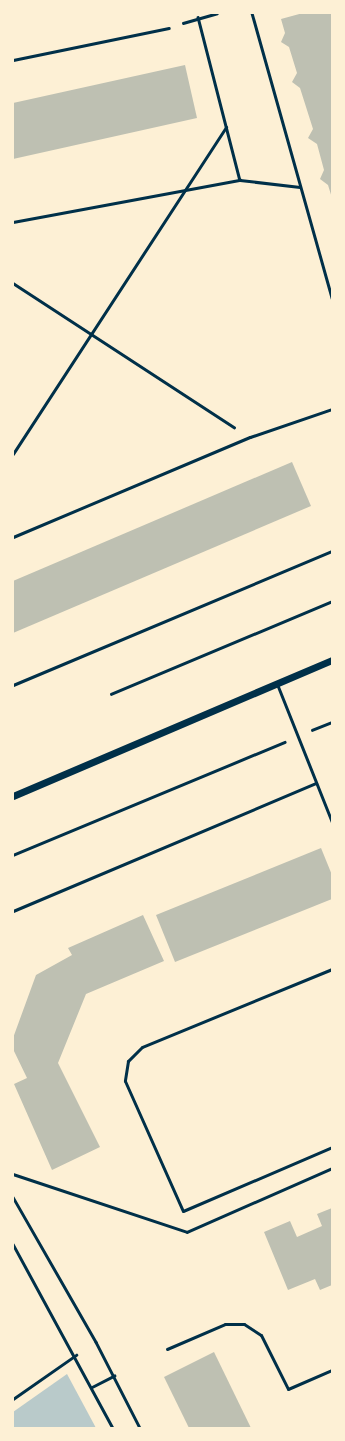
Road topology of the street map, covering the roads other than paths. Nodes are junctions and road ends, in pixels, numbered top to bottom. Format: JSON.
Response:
{"nodes":[{"id":1,"x":169,"y":28,"type":"road end"},
{"id":2,"x":13,"y":60,"type":"edge"},
{"id":3,"x":332,"y":409,"type":"edge"},
{"id":4,"x":13,"y":537,"type":"edge"},
{"id":5,"x":332,"y":551,"type":"edge"},
{"id":6,"x":332,"y":660,"type":"edge"},
{"id":7,"x":278,"y":684,"type":"junction"},
{"id":8,"x":13,"y":686,"type":"edge"},
{"id":9,"x":316,"y":783,"type":"junction"},
{"id":10,"x":13,"y":796,"type":"edge"},
{"id":11,"x":332,"y":822,"type":"edge"},
{"id":12,"x":13,"y":911,"type":"edge"},
{"id":13,"x":332,"y":970,"type":"edge"},
{"id":14,"x":332,"y":1147,"type":"edge"},
{"id":15,"x":167,"y":1349,"type":"dead end"},
{"id":16,"x":332,"y":1370,"type":"edge"}],
"edges":[{"from":1,"to":2,"type":"lane"},
{"from":3,"to":4,"type":"lane"},
{"from":5,"to":8,"type":"lane"},
{"from":6,"to":7,"type":"street"},
{"from":7,"to":9,"type":"lane"},
{"from":7,"to":10,"type":"street"},
{"from":9,"to":11,"type":"lane"},
{"from":9,"to":12,"type":"lane"},
{"from":13,"to":14,"type":"lane"},
{"from":15,"to":16,"type":"lane"}]}
